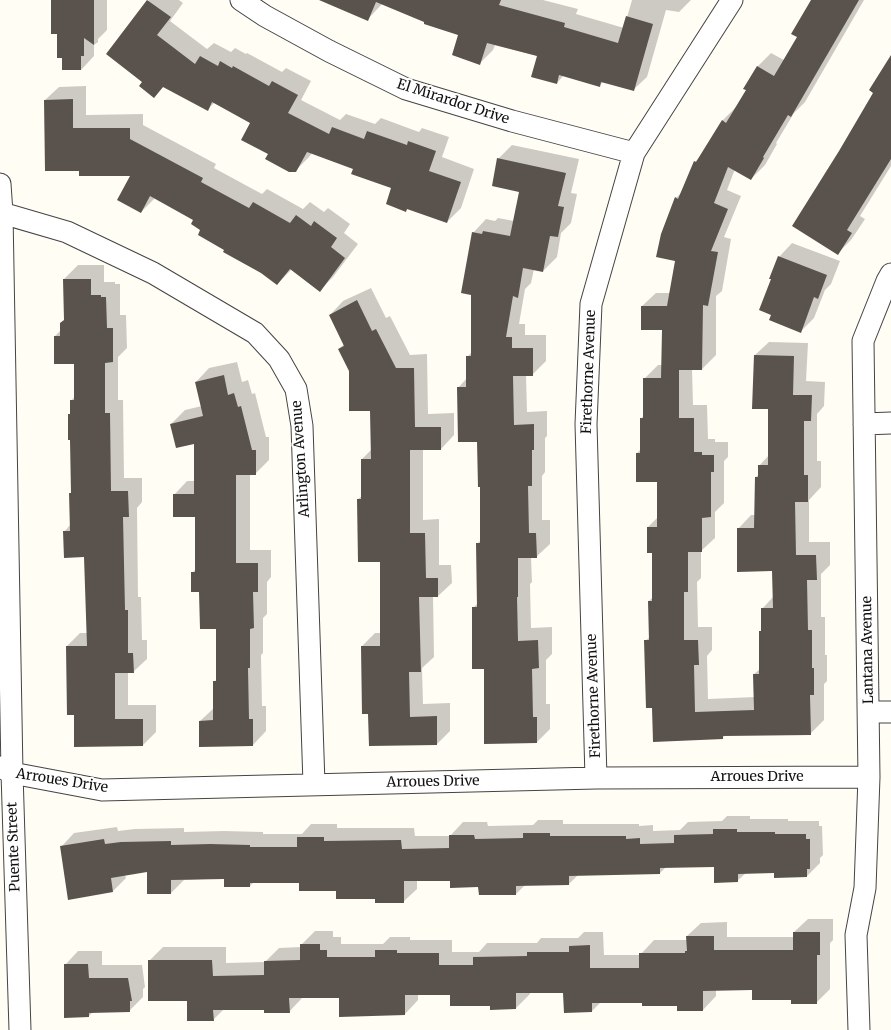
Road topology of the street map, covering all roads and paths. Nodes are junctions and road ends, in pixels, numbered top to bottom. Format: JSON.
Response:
{"nodes":[{"id":1,"x":241,"y":0,"type":"edge"},
{"id":2,"x":732,"y":0,"type":"edge"},
{"id":3,"x":634,"y":153,"type":"junction"},
{"id":4,"x":0,"y":184,"type":"edge"},
{"id":5,"x":2,"y":213,"type":"junction"},
{"id":6,"x":891,"y":274,"type":"edge"},
{"id":7,"x":891,"y":423,"type":"edge"},
{"id":8,"x":864,"y":424,"type":"junction"},
{"id":9,"x":869,"y":712,"type":"junction"},
{"id":10,"x":891,"y":712,"type":"edge"},
{"id":11,"x":6,"y":770,"type":"edge"},
{"id":12,"x":869,"y":777,"type":"junction"},
{"id":13,"x":596,"y":778,"type":"junction"},
{"id":14,"x":314,"y":784,"type":"junction"},
{"id":15,"x":20,"y":1030,"type":"edge"},
{"id":16,"x":859,"y":1030,"type":"edge"}],
"edges":[{"from":1,"to":3,"type":"street","name":"El Mirardor Drive"},
{"from":2,"to":3,"type":"street","name":"Firethorne Avenue"},
{"from":3,"to":13,"type":"street","name":"Firethorne Avenue"},
{"from":4,"to":5,"type":"street","name":"Puente Street"},
{"from":5,"to":11,"type":"street","name":"Puente Street"},
{"from":5,"to":14,"type":"street","name":"Arlington Avenue"},
{"from":6,"to":8,"type":"street","name":"Lantana Avenue"},
{"from":7,"to":8,"type":"street"},
{"from":8,"to":9,"type":"street","name":"Lantana Avenue"},
{"from":9,"to":10,"type":"street"},
{"from":9,"to":12,"type":"street","name":"Lantana Avenue"},
{"from":11,"to":14,"type":"street","name":"Arroues Drive"},
{"from":11,"to":15,"type":"street","name":"Puente Street"},
{"from":12,"to":13,"type":"street","name":"Arroues Drive"},
{"from":12,"to":16,"type":"street","name":"Lantana Avenue"},
{"from":13,"to":14,"type":"street","name":"Arroues Drive"}]}
